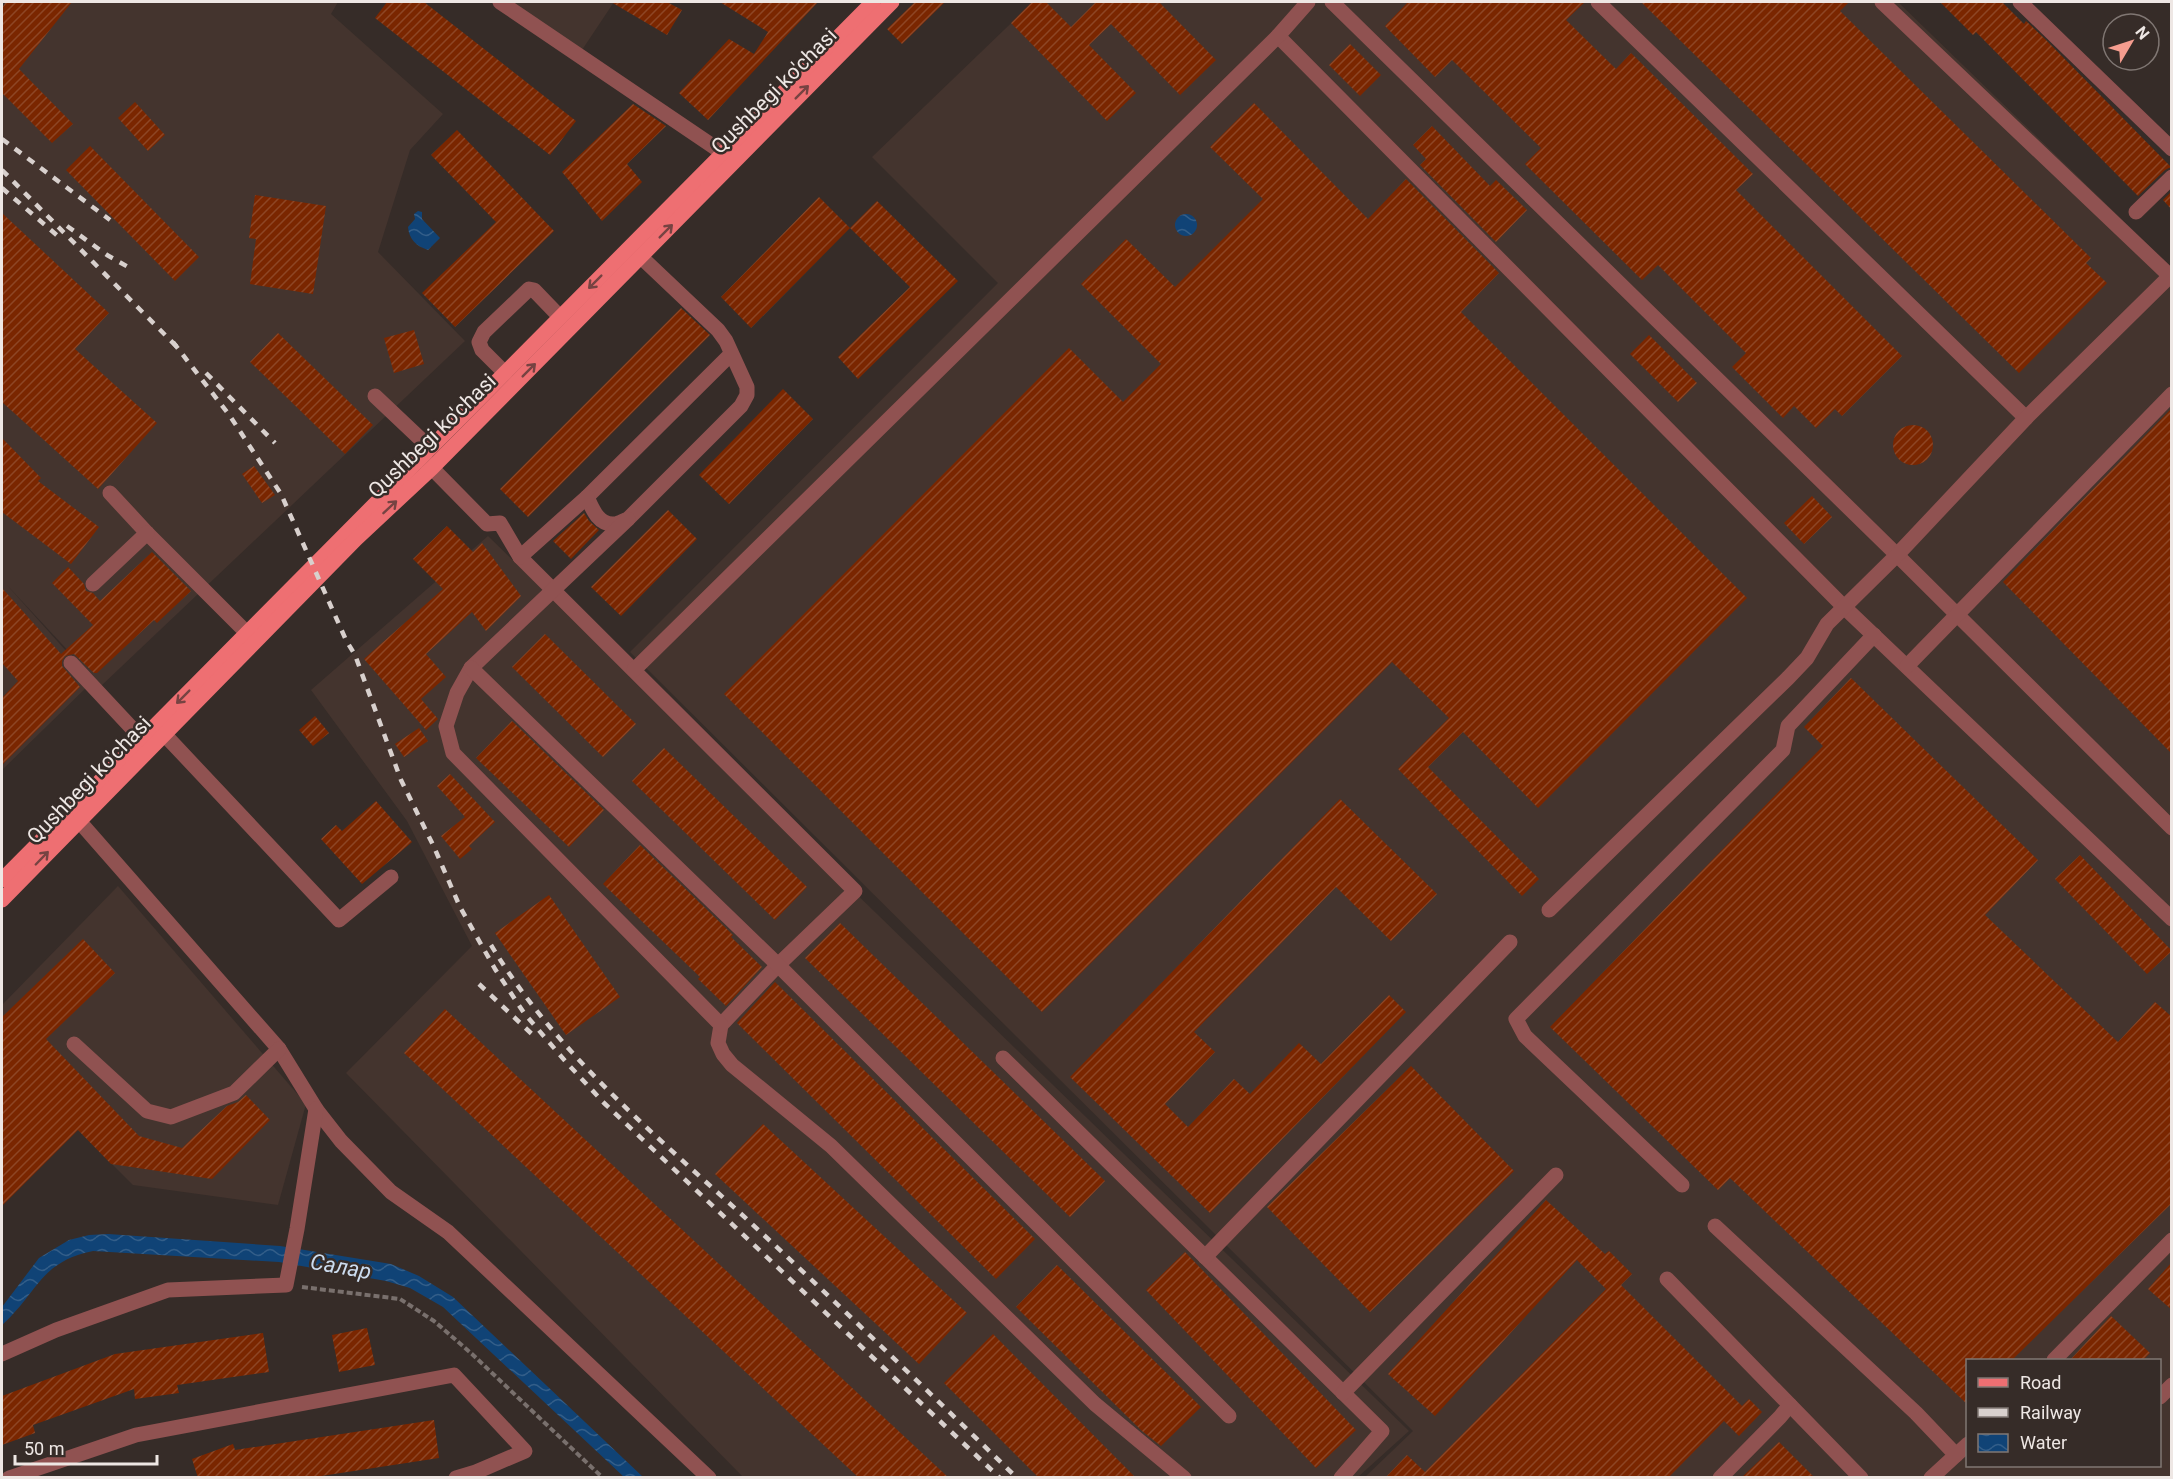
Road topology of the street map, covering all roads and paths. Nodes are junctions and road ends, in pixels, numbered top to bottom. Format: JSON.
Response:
{"nodes":[{"id":1,"x":500,"y":2,"type":"edge"},
{"id":2,"x":873,"y":2,"type":"edge"},
{"id":3,"x":892,"y":2,"type":"edge"},
{"id":4,"x":1308,"y":2,"type":"edge"},
{"id":5,"x":1332,"y":2,"type":"edge"},
{"id":6,"x":1598,"y":2,"type":"edge"},
{"id":7,"x":1882,"y":2,"type":"edge"},
{"id":8,"x":2020,"y":2,"type":"edge"},
{"id":9,"x":1278,"y":36,"type":"junction"},
{"id":10,"x":843,"y":41,"type":"junction"},
{"id":11,"x":2172,"y":149,"type":"edge"},
{"id":12,"x":723,"y":153,"type":"junction"},
{"id":13,"x":2172,"y":177,"type":"edge"},
{"id":14,"x":2136,"y":212,"type":"dead end"},
{"id":15,"x":641,"y":256,"type":"junction"},
{"id":16,"x":560,"y":317,"type":"junction"},
{"id":17,"x":731,"y":354,"type":"junction"},
{"id":18,"x":505,"y":373,"type":"junction"},
{"id":19,"x":2172,"y":394,"type":"edge"},
{"id":20,"x":375,"y":396,"type":"dead end"},
{"id":21,"x":2026,"y":418,"type":"junction"},
{"id":22,"x":426,"y":453,"type":"junction"},
{"id":23,"x":432,"y":468,"type":"junction"},
{"id":24,"x":110,"y":493,"type":"dead end"},
{"id":25,"x":587,"y":497,"type":"junction"},
{"id":26,"x":628,"y":519,"type":"junction"},
{"id":27,"x":147,"y":533,"type":"junction"},
{"id":28,"x":1897,"y":555,"type":"junction"},
{"id":29,"x":520,"y":557,"type":"junction"},
{"id":30,"x":93,"y":584,"type":"dead end"},
{"id":31,"x":552,"y":590,"type":"junction"},
{"id":32,"x":1844,"y":607,"type":"junction"},
{"id":33,"x":1955,"y":615,"type":"junction"},
{"id":34,"x":247,"y":633,"type":"junction"},
{"id":35,"x":1874,"y":635,"type":"junction"},
{"id":36,"x":71,"y":663,"type":"dead end"},
{"id":37,"x":1906,"y":666,"type":"junction"},
{"id":38,"x":471,"y":668,"type":"junction"},
{"id":39,"x":634,"y":670,"type":"junction"},
{"id":40,"x":160,"y":729,"type":"junction"},
{"id":41,"x":146,"y":743,"type":"junction"},
{"id":42,"x":75,"y":816,"type":"junction"},
{"id":43,"x":2172,"y":828,"type":"edge"},
{"id":44,"x":7,"y":876,"type":"edge"},
{"id":45,"x":391,"y":877,"type":"dead end"},
{"id":46,"x":2,"y":900,"type":"edge"},
{"id":47,"x":1549,"y":910,"type":"dead end"},
{"id":48,"x":2172,"y":919,"type":"edge"},
{"id":49,"x":1510,"y":942,"type":"dead end"},
{"id":50,"x":778,"y":965,"type":"junction"},
{"id":51,"x":720,"y":1025,"type":"junction"},
{"id":52,"x":74,"y":1044,"type":"dead end"},
{"id":53,"x":279,"y":1049,"type":"junction"},
{"id":54,"x":1003,"y":1058,"type":"dead end"},
{"id":55,"x":316,"y":1109,"type":"junction"},
{"id":56,"x":1556,"y":1175,"type":"dead end"},
{"id":57,"x":1682,"y":1185,"type":"dead end"},
{"id":58,"x":1715,"y":1226,"type":"dead end"},
{"id":59,"x":2172,"y":1240,"type":"edge"},
{"id":60,"x":1205,"y":1257,"type":"junction"},
{"id":61,"x":1667,"y":1279,"type":"dead end"},
{"id":62,"x":2,"y":1354,"type":"edge"},
{"id":63,"x":2055,"y":1359,"type":"edge"},
{"id":64,"x":2172,"y":1385,"type":"edge"},
{"id":65,"x":1343,"y":1393,"type":"junction"},
{"id":66,"x":2161,"y":1396,"type":"edge"},
{"id":67,"x":1790,"y":1405,"type":"junction"},
{"id":68,"x":1229,"y":1416,"type":"dead end"},
{"id":69,"x":1966,"y":1446,"type":"edge"},
{"id":70,"x":1956,"y":1455,"type":"junction"},
{"id":71,"x":9,"y":1478,"type":"edge"},
{"id":72,"x":456,"y":1478,"type":"edge"},
{"id":73,"x":710,"y":1478,"type":"edge"},
{"id":74,"x":1184,"y":1478,"type":"edge"},
{"id":75,"x":1341,"y":1478,"type":"edge"},
{"id":76,"x":1720,"y":1478,"type":"edge"},
{"id":77,"x":1861,"y":1478,"type":"edge"},
{"id":78,"x":1931,"y":1478,"type":"edge"}],
"edges":[{"from":1,"to":12,"type":"lane"},
{"from":2,"to":10,"type":"main road","name":"Qushbegi ko'chasi"},
{"from":3,"to":10,"type":"main road","name":"Qushbegi ko'chasi"},
{"from":4,"to":9,"type":"lane"},
{"from":5,"to":28,"type":"lane"},
{"from":6,"to":21,"type":"lane"},
{"from":7,"to":21,"type":"lane"},
{"from":8,"to":11,"type":"lane"},
{"from":9,"to":32,"type":"lane"},
{"from":9,"to":39,"type":"lane"},
{"from":10,"to":12,"type":"main road","name":"Qushbegi ko'chasi"},
{"from":15,"to":10,"type":"main road","name":"Qushbegi ko'chasi","one_way":true},
{"from":12,"to":16,"type":"main road","name":"Qushbegi ko'chasi","one_way":true},
{"from":13,"to":14,"type":"lane"},
{"from":15,"to":17,"type":"lane"},
{"from":23,"to":15,"type":"main road","name":"Qushbegi ko'chasi","one_way":true},
{"from":16,"to":18,"type":"main road","name":"Qushbegi ko'chasi"},
{"from":16,"to":18,"type":"lane"},
{"from":17,"to":25,"type":"lane"},
{"from":17,"to":26,"type":"lane"},
{"from":18,"to":22,"type":"main road","name":"Qushbegi ko'chasi"},
{"from":19,"to":33,"type":"lane"},
{"from":20,"to":22,"type":"lane"},
{"from":21,"to":28,"type":"lane"},
{"from":22,"to":23,"type":"lane"},
{"from":22,"to":34,"type":"main road","name":"Qushbegi ko'chasi"},
{"from":23,"to":29,"type":"lane"},
{"from":40,"to":23,"type":"main road","name":"Qushbegi ko'chasi","one_way":true},
{"from":24,"to":27,"type":"lane"},
{"from":25,"to":26,"type":"lane"},
{"from":25,"to":29,"type":"lane"},
{"from":26,"to":31,"type":"lane"},
{"from":27,"to":30,"type":"lane"},
{"from":27,"to":34,"type":"lane"},
{"from":28,"to":32,"type":"lane"},
{"from":28,"to":33,"type":"lane"},
{"from":29,"to":31,"type":"lane"},
{"from":31,"to":38,"type":"lane"},
{"from":31,"to":39,"type":"lane"},
{"from":32,"to":35,"type":"lane"},
{"from":32,"to":47,"type":"lane"},
{"from":33,"to":37,"type":"lane"},
{"from":33,"to":43,"type":"lane"},
{"from":34,"to":40,"type":"main road","name":"Qushbegi ko'chasi","one_way":true},
{"from":35,"to":37,"type":"lane"},
{"from":35,"to":57,"type":"lane"},
{"from":36,"to":41,"type":"lane"},
{"from":37,"to":48,"type":"lane"},
{"from":38,"to":50,"type":"lane"},
{"from":38,"to":51,"type":"lane"},
{"from":39,"to":50,"type":"lane"},
{"from":40,"to":41,"type":"main road","name":"Qushbegi ko'chasi"},
{"from":40,"to":45,"type":"lane"},
{"from":41,"to":42,"type":"main road","name":"Qushbegi ko'chasi"},
{"from":42,"to":44,"type":"main road","name":"Qushbegi ko'chasi"},
{"from":42,"to":53,"type":"lane"},
{"from":44,"to":46,"type":"main road","name":"Qushbegi ko'chasi"},
{"from":49,"to":60,"type":"lane"},
{"from":50,"to":51,"type":"lane"},
{"from":50,"to":68,"type":"lane"},
{"from":51,"to":74,"type":"lane"},
{"from":52,"to":53,"type":"lane"},
{"from":53,"to":55,"type":"lane"},
{"from":54,"to":60,"type":"lane"},
{"from":55,"to":62,"type":"lane"},
{"from":55,"to":73,"type":"lane"},
{"from":56,"to":65,"type":"lane"},
{"from":58,"to":70,"type":"lane"},
{"from":59,"to":63,"type":"lane"},
{"from":60,"to":65,"type":"lane"},
{"from":61,"to":67,"type":"lane"},
{"from":64,"to":66,"type":"lane"},
{"from":65,"to":75,"type":"lane"},
{"from":67,"to":76,"type":"lane"},
{"from":67,"to":77,"type":"lane"},
{"from":69,"to":70,"type":"lane"},
{"from":70,"to":78,"type":"lane"},
{"from":71,"to":72,"type":"lane"}]}
